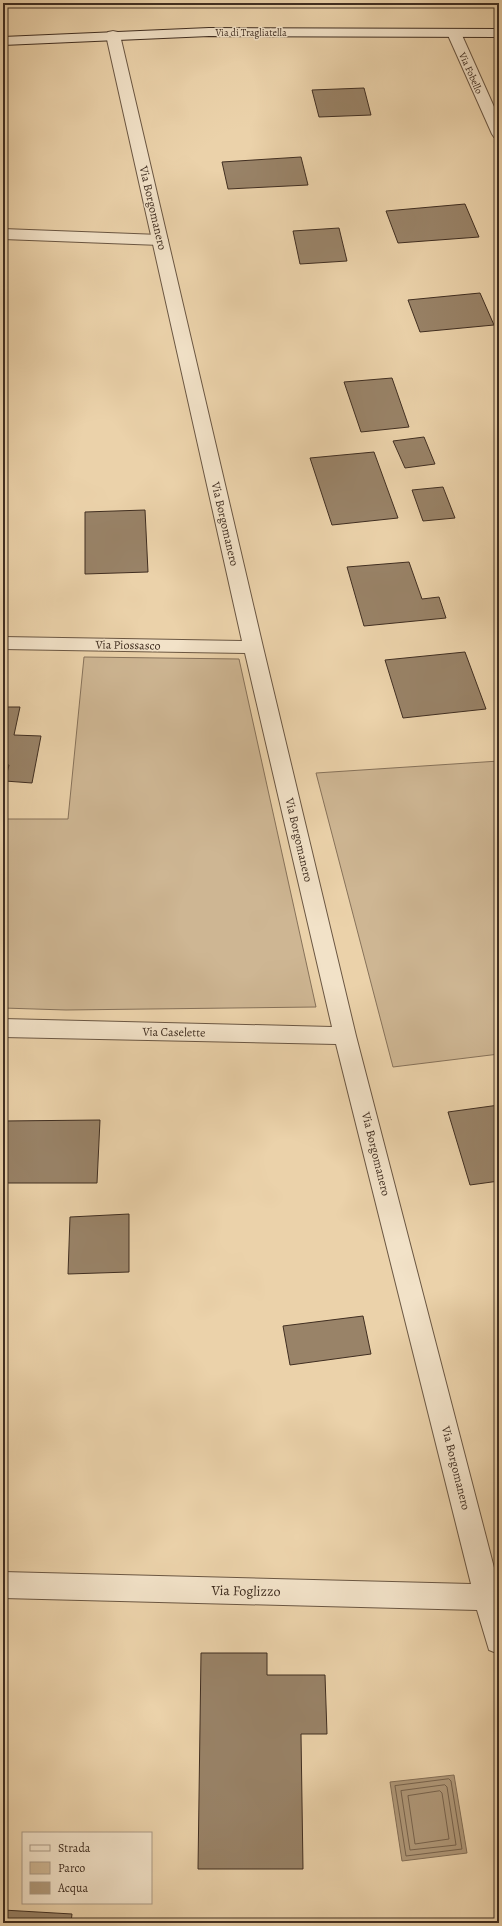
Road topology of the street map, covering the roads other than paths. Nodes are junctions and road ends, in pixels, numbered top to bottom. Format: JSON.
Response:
{"nodes":[{"id":1,"x":454,"y":33,"type":"junction"},
{"id":2,"x":499,"y":33,"type":"edge"},
{"id":3,"x":113,"y":35,"type":"junction"},
{"id":4,"x":3,"y":41,"type":"edge"},
{"id":5,"x":499,"y":134,"type":"edge"},
{"id":6,"x":3,"y":234,"type":"edge"},
{"id":7,"x":160,"y":240,"type":"junction"},
{"id":8,"x":3,"y":643,"type":"edge"},
{"id":9,"x":253,"y":647,"type":"junction"},
{"id":10,"x":3,"y":1028,"type":"edge"},
{"id":11,"x":345,"y":1036,"type":"junction"},
{"id":12,"x":3,"y":1586,"type":"edge"},
{"id":13,"x":489,"y":1597,"type":"junction"},
{"id":14,"x":499,"y":1640,"type":"edge"}],
"edges":[{"from":1,"to":2,"type":"street","name":"Via di Tragliatella"},
{"from":1,"to":3,"type":"street","name":"Via di Tragliatella"},
{"from":1,"to":5,"type":"street","name":"Via Fobello"},
{"from":3,"to":4,"type":"street","name":"Via di Tragliatella"},
{"from":3,"to":7,"type":"street","name":"Via Borgomanero"},
{"from":6,"to":7,"type":"street"},
{"from":7,"to":9,"type":"street","name":"Via Borgomanero"},
{"from":8,"to":9,"type":"street","name":"Via Piossasco"},
{"from":9,"to":11,"type":"street","name":"Via Borgomanero"},
{"from":10,"to":11,"type":"street","name":"Via Caselette"},
{"from":11,"to":13,"type":"street","name":"Via Borgomanero"},
{"from":12,"to":13,"type":"street","name":"Via Foglizzo"},
{"from":13,"to":14,"type":"street","name":"Via Borgomanero"}]}
